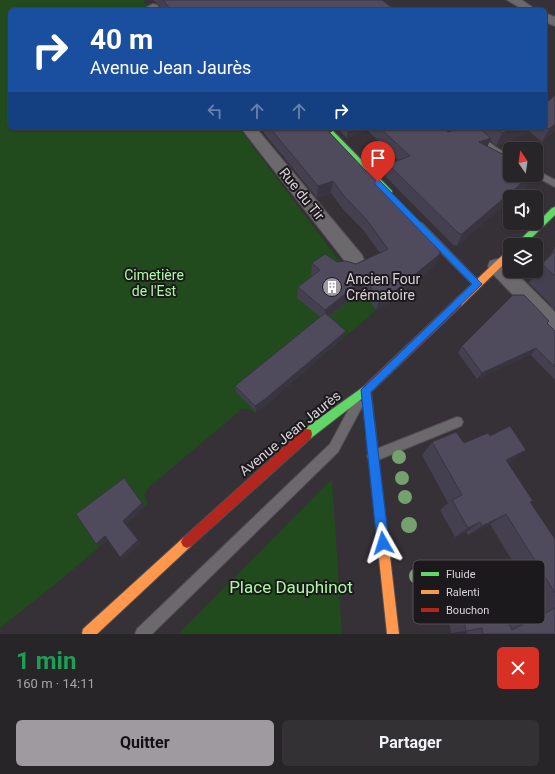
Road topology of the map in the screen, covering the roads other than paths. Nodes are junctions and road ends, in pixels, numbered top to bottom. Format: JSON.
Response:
{"nodes":[{"id":1,"x":513,"y":0,"type":"edge"},
{"id":2,"x":527,"y":6,"type":"edge"},
{"id":3,"x":250,"y":130,"type":"edge"},
{"id":4,"x":328,"y":130,"type":"edge"},
{"id":5,"x":468,"y":130,"type":"edge"},
{"id":6,"x":503,"y":155,"type":"edge"},
{"id":7,"x":543,"y":178,"type":"edge"},
{"id":8,"x":555,"y":184,"type":"edge"},
{"id":9,"x":396,"y":201,"type":"edge"},
{"id":10,"x":555,"y":210,"type":"edge"},
{"id":11,"x":413,"y":218,"type":"edge"},
{"id":12,"x":526,"y":238,"type":"edge"},
{"id":13,"x":355,"y":260,"type":"dead end"},
{"id":14,"x":503,"y":260,"type":"edge"},
{"id":15,"x":517,"y":278,"type":"edge"},
{"id":16,"x":477,"y":284,"type":"junction"},
{"id":17,"x":555,"y":325,"type":"edge"},
{"id":18,"x":366,"y":390,"type":"junction"},
{"id":19,"x":457,"y":422,"type":"dead end"},
{"id":20,"x":373,"y":456,"type":"junction"},
{"id":21,"x":88,"y":634,"type":"edge"},
{"id":22,"x":142,"y":634,"type":"edge"},
{"id":23,"x":393,"y":634,"type":"edge"}],
"edges":[{"from":1,"to":2,"type":"street"},
{"from":3,"to":13,"type":"street","name":"Rue du Tir"},
{"from":4,"to":9,"type":"main road"},
{"from":5,"to":6,"type":"lane"},
{"from":7,"to":8,"type":"lane"},
{"from":10,"to":12,"type":"main road"},
{"from":11,"to":16,"type":"main road"},
{"from":14,"to":16,"type":"main road","name":"Avenue Jean Jaurès"},
{"from":15,"to":17,"type":"street"},
{"from":16,"to":18,"type":"main road","name":"Avenue Jean Jaurès"},
{"from":18,"to":20,"type":"main road"},
{"from":18,"to":21,"type":"main road","name":"Avenue Jean Jaurès"},
{"from":18,"to":22,"type":"lane"},
{"from":19,"to":20,"type":"lane"},
{"from":20,"to":23,"type":"main road"}]}
